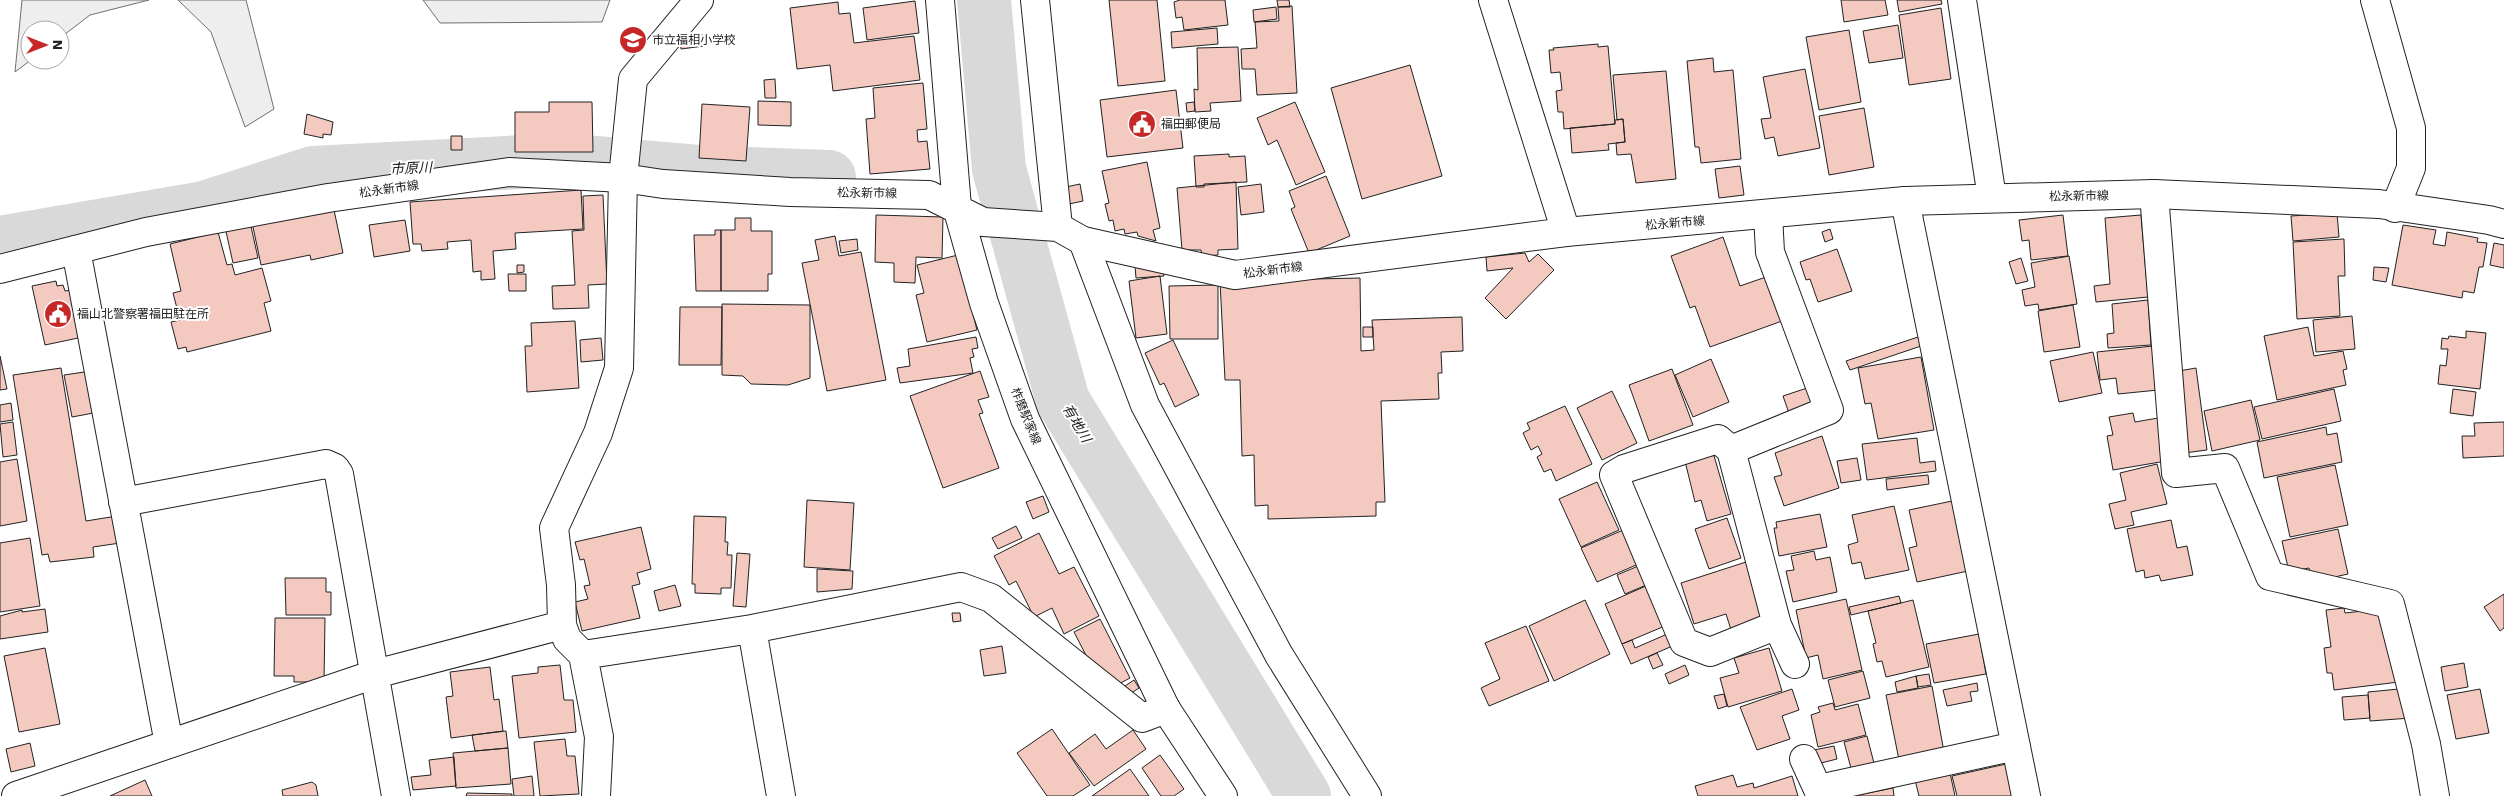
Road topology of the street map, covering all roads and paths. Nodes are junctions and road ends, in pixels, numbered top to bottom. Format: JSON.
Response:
{"nodes":[{"id":1,"x":699,"y":0,"type":"edge"},
{"id":2,"x":940,"y":0,"type":"edge"},
{"id":3,"x":1035,"y":0,"type":"edge"},
{"id":4,"x":1493,"y":0,"type":"edge"},
{"id":5,"x":1962,"y":0,"type":"edge"},
{"id":6,"x":2375,"y":0,"type":"edge"},
{"id":7,"x":623,"y":178,"type":"junction"},
{"id":8,"x":2154,"y":194,"type":"junction"},
{"id":9,"x":1992,"y":198,"type":"junction"},
{"id":10,"x":1905,"y":201,"type":"junction"},
{"id":11,"x":957,"y":207,"type":"junction"},
{"id":12,"x":2396,"y":208,"type":"junction"},
{"id":13,"x":1768,"y":216,"type":"junction"},
{"id":14,"x":2504,"y":224,"type":"edge"},
{"id":15,"x":1058,"y":227,"type":"junction"},
{"id":16,"x":1566,"y":232,"type":"junction"},
{"id":17,"x":1083,"y":241,"type":"junction"},
{"id":18,"x":76,"y":250,"type":"junction"},
{"id":19,"x":0,"y":269,"type":"edge"},
{"id":20,"x":1731,"y":450,"type":"junction"},
{"id":21,"x":123,"y":502,"type":"junction"},
{"id":22,"x":562,"y":625,"type":"junction"},
{"id":23,"x":1777,"y":625,"type":"junction"},
{"id":24,"x":752,"y":629,"type":"junction"},
{"id":25,"x":583,"y":656,"type":"junction"},
{"id":26,"x":1795,"y":664,"type":"dead end"},
{"id":27,"x":375,"y":674,"type":"junction"},
{"id":28,"x":1166,"y":709,"type":"junction"},
{"id":29,"x":168,"y":744,"type":"junction"},
{"id":30,"x":2016,"y":746,"type":"junction"},
{"id":31,"x":1804,"y":759,"type":"dead end"},
{"id":32,"x":1820,"y":793,"type":"edge"},
{"id":33,"x":16,"y":796,"type":"edge"},
{"id":34,"x":396,"y":796,"type":"edge"},
{"id":35,"x":596,"y":796,"type":"edge"},
{"id":36,"x":781,"y":796,"type":"edge"},
{"id":37,"x":1223,"y":796,"type":"edge"},
{"id":38,"x":1367,"y":796,"type":"edge"},
{"id":39,"x":2026,"y":796,"type":"edge"},
{"id":40,"x":2435,"y":796,"type":"edge"}],
"edges":[{"from":1,"to":7,"type":"street"},
{"from":2,"to":11,"type":"street","name":"柞磨駅家線"},
{"from":3,"to":15,"type":"street"},
{"from":4,"to":16,"type":"street"},
{"from":5,"to":9,"type":"street"},
{"from":6,"to":12,"type":"street"},
{"from":7,"to":11,"type":"street","name":"松永新市線"},
{"from":7,"to":18,"type":"street","name":"松永新市線"},
{"from":7,"to":22,"type":"street"},
{"from":8,"to":9,"type":"street","name":"松永新市線"},
{"from":8,"to":12,"type":"street","name":"松永新市線"},
{"from":8,"to":40,"type":"street"},
{"from":9,"to":10,"type":"street","name":"松永新市線"},
{"from":10,"to":13,"type":"street","name":"松永新市線"},
{"from":10,"to":30,"type":"street"},
{"from":11,"to":15,"type":"street","name":"松永新市線"},
{"from":11,"to":28,"type":"street","name":"柞磨駅家線"},
{"from":12,"to":14,"type":"street","name":"松永新市線"},
{"from":13,"to":16,"type":"street","name":"松永新市線"},
{"from":13,"to":20,"type":"street"},
{"from":15,"to":17,"type":"street","name":"松永新市線"},
{"from":16,"to":17,"type":"street","name":"松永新市線"},
{"from":17,"to":38,"type":"street"},
{"from":18,"to":19,"type":"street","name":"松永新市線"},
{"from":18,"to":21,"type":"street"},
{"from":20,"to":23,"type":"street"},
{"from":20,"to":23,"type":"street"},
{"from":21,"to":27,"type":"street"},
{"from":21,"to":29,"type":"street"},
{"from":22,"to":25,"type":"street"},
{"from":22,"to":27,"type":"street"},
{"from":23,"to":26,"type":"street"},
{"from":24,"to":25,"type":"street"},
{"from":24,"to":28,"type":"street"},
{"from":24,"to":36,"type":"street"},
{"from":25,"to":35,"type":"street"},
{"from":27,"to":29,"type":"street"},
{"from":27,"to":34,"type":"street"},
{"from":28,"to":37,"type":"street","name":"柞磨駅家線"},
{"from":29,"to":33,"type":"street"},
{"from":30,"to":32,"type":"street"},
{"from":30,"to":39,"type":"street"},
{"from":31,"to":32,"type":"street"}]}
